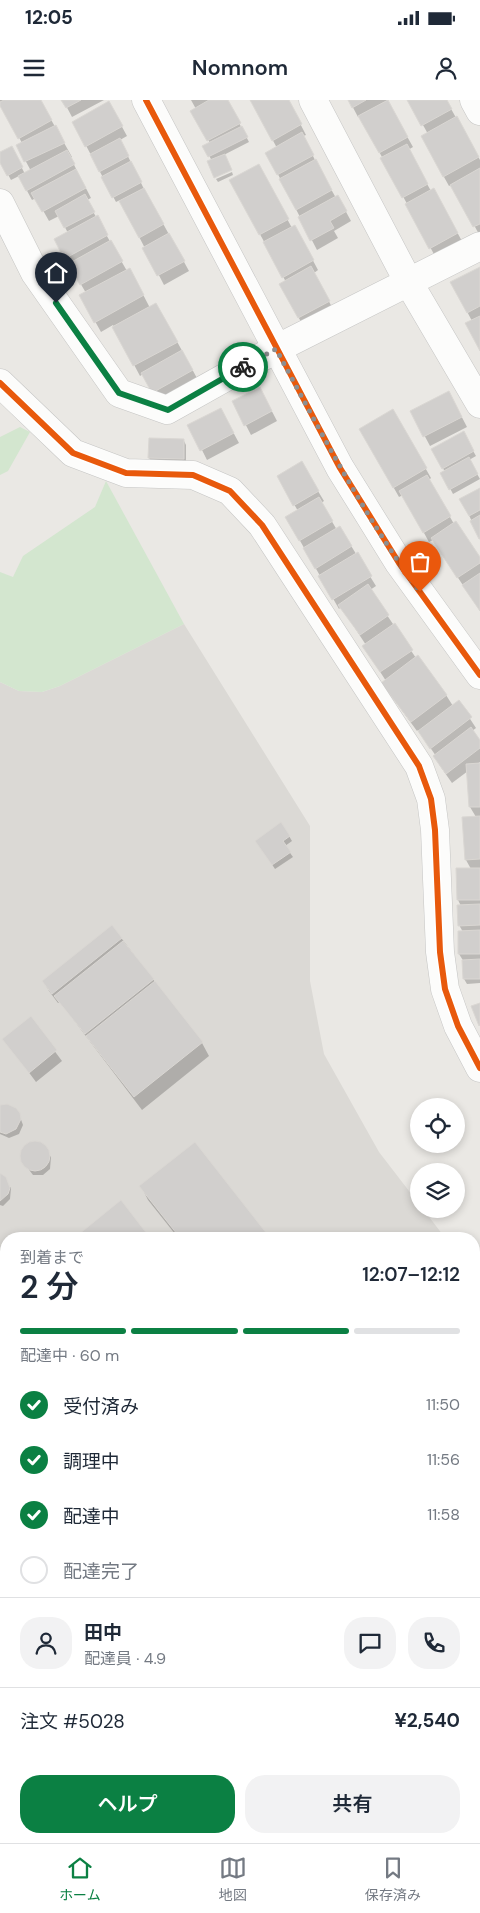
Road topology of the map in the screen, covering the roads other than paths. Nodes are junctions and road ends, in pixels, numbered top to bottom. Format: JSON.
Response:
{"nodes":[{"id":1,"x":146,"y":100,"type":"edge"},
{"id":2,"x":313,"y":100,"type":"edge"},
{"id":3,"x":474,"y":100,"type":"edge"},
{"id":4,"x":480,"y":111,"type":"edge"},
{"id":5,"x":0,"y":204,"type":"edge"},
{"id":6,"x":480,"y":246,"type":"edge"},
{"id":7,"x":410,"y":283,"type":"junction"},
{"id":8,"x":276,"y":349,"type":"junction"},
{"id":9,"x":0,"y":383,"type":"edge"},
{"id":10,"x":480,"y":404,"type":"edge"},
{"id":11,"x":480,"y":675,"type":"edge"},
{"id":12,"x":480,"y":1068,"type":"edge"}],
"edges":[{"from":1,"to":8,"type":"street"},
{"from":2,"to":7,"type":"street"},
{"from":3,"to":4,"type":"street"},
{"from":5,"to":8,"type":"street"},
{"from":6,"to":7,"type":"street"},
{"from":7,"to":8,"type":"street"},
{"from":7,"to":10,"type":"street"},
{"from":8,"to":11,"type":"street"},
{"from":9,"to":12,"type":"street"}]}
